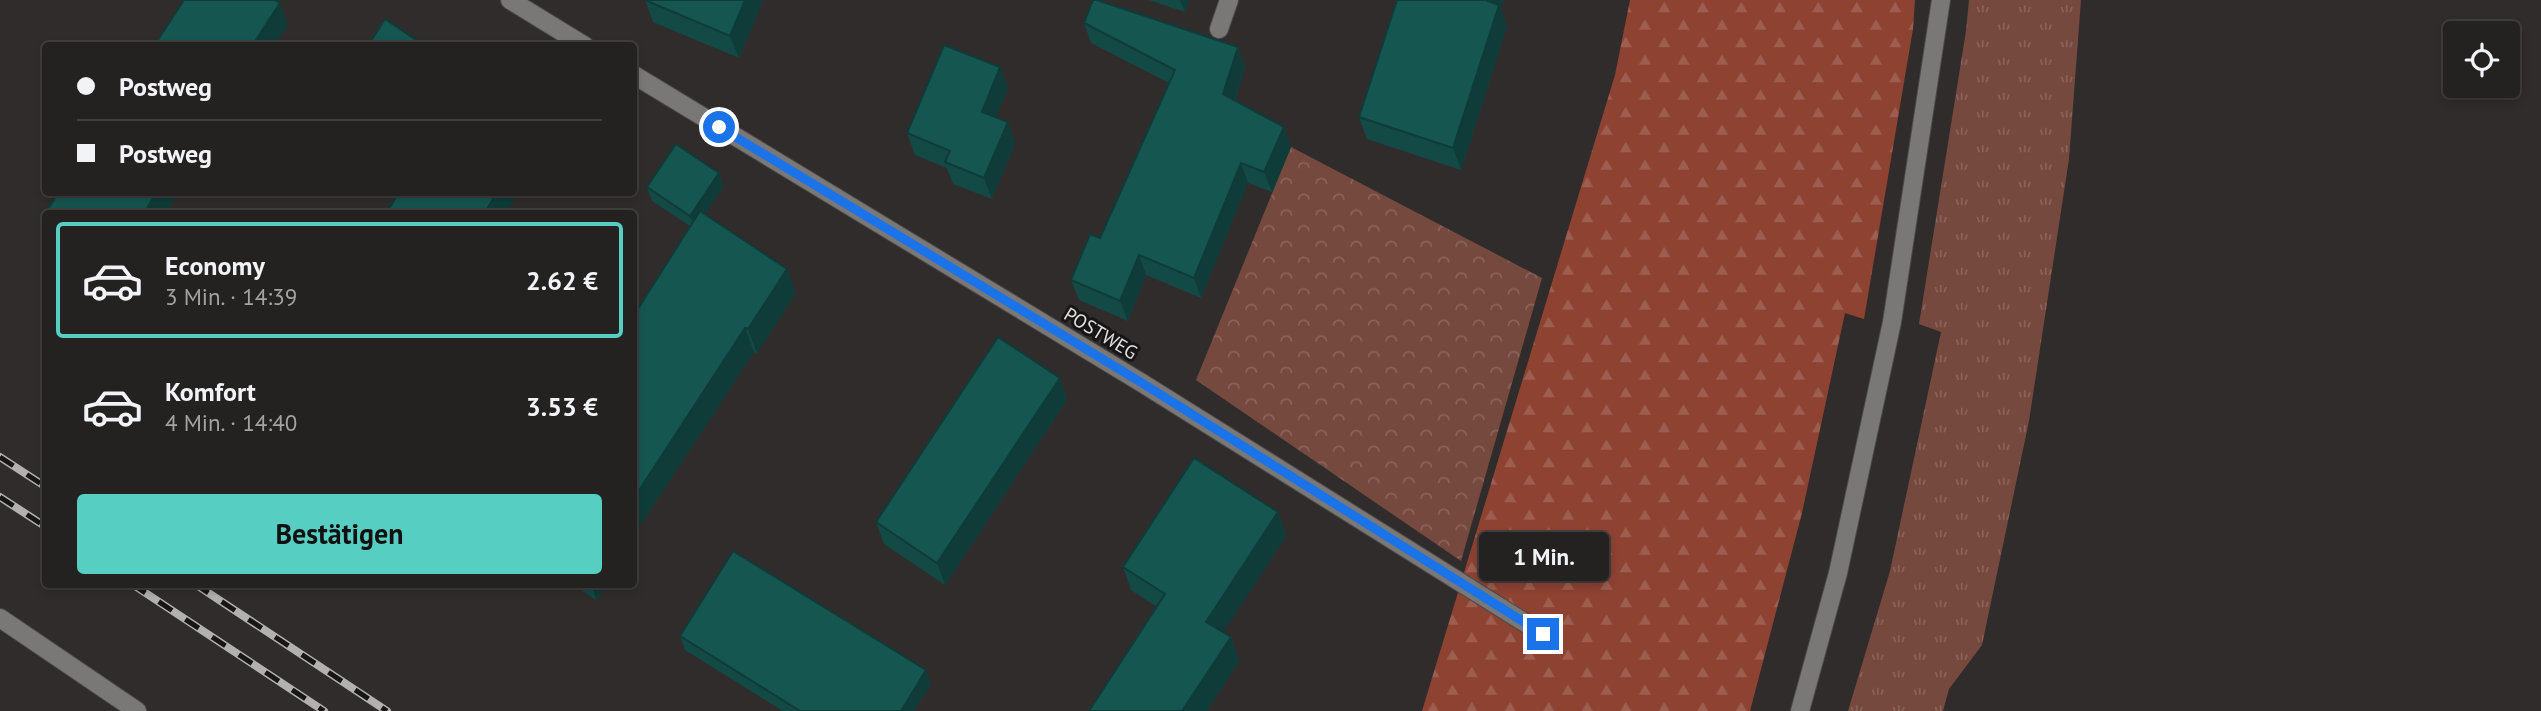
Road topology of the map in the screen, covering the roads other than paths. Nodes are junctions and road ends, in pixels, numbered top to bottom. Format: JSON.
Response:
{"nodes":[{"id":1,"x":510,"y":0,"type":"edge"},
{"id":2,"x":1229,"y":0,"type":"edge"},
{"id":3,"x":1941,"y":0,"type":"edge"},
{"id":4,"x":1219,"y":29,"type":"dead end"},
{"id":5,"x":578,"y":42,"type":"edge"},
{"id":6,"x":637,"y":77,"type":"edge"},
{"id":7,"x":0,"y":618,"type":"edge"},
{"id":8,"x":1543,"y":634,"type":"dead end"},
{"id":9,"x":137,"y":711,"type":"edge"},
{"id":10,"x":1800,"y":711,"type":"edge"}],
"edges":[{"from":1,"to":5,"type":"street"},
{"from":2,"to":4,"type":"street"},
{"from":3,"to":10,"type":"street"},
{"from":6,"to":8,"type":"street","name":"POSTWEG"},
{"from":7,"to":9,"type":"street"}]}
